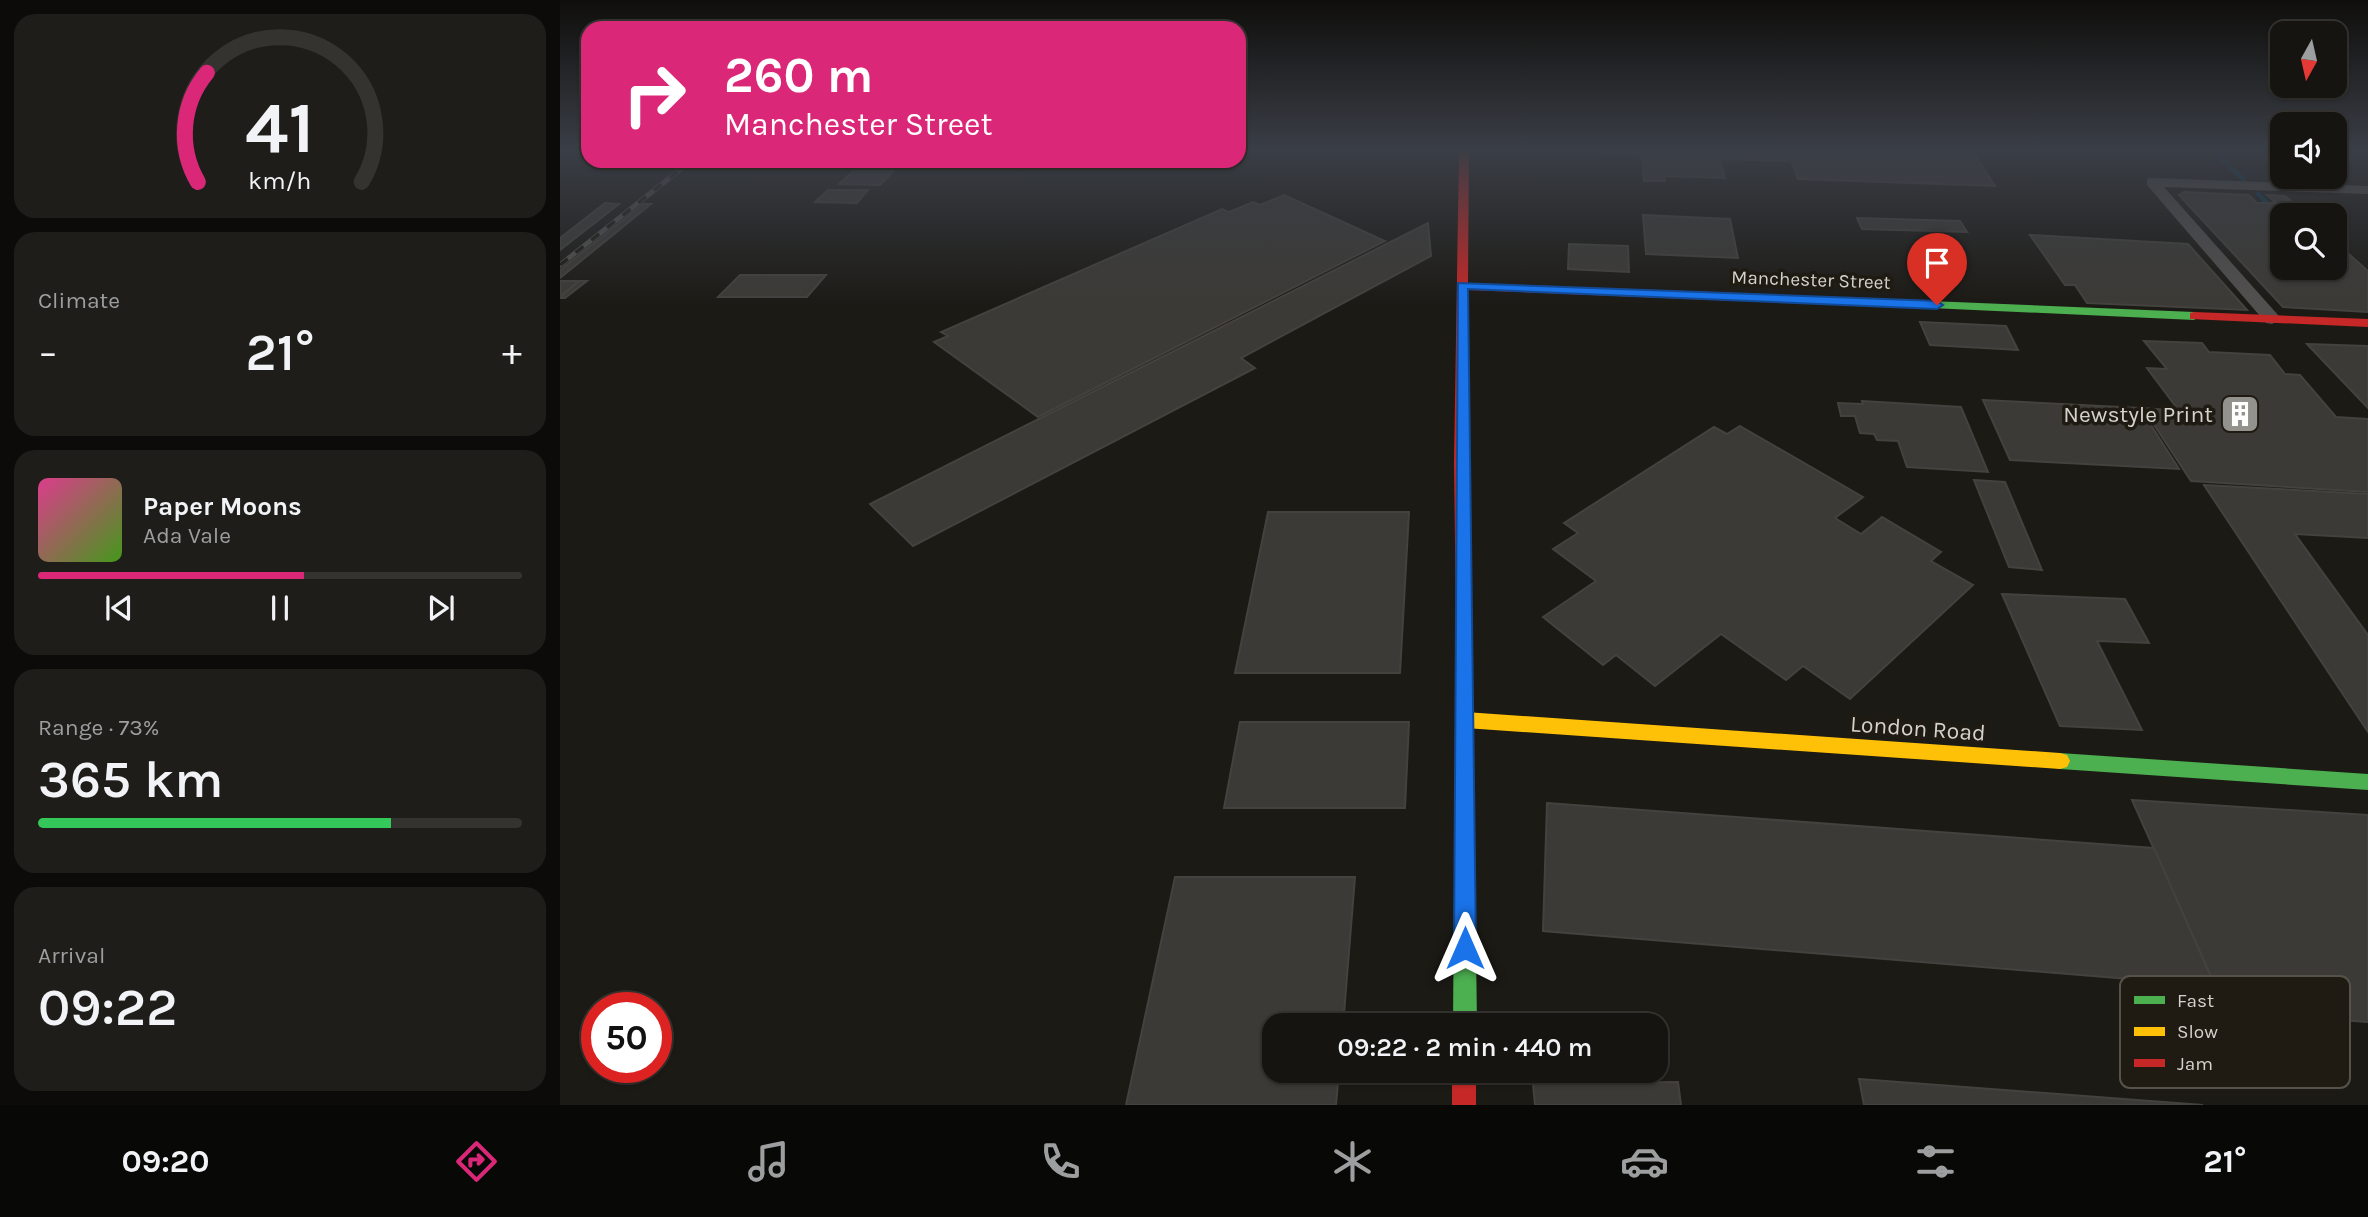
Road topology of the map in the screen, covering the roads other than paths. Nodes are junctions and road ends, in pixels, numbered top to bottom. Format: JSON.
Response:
{"nodes":[{"id":1,"x":1463,"y":202,"type":"edge"},
{"id":2,"x":2169,"y":202,"type":"edge"},
{"id":3,"x":1462,"y":286,"type":"junction"},
{"id":4,"x":2272,"y":319,"type":"junction"},
{"id":5,"x":2368,"y":323,"type":"edge"},
{"id":6,"x":1465,"y":720,"type":"junction"},
{"id":7,"x":2368,"y":782,"type":"edge"},
{"id":8,"x":1465,"y":1013,"type":"edge"},
{"id":9,"x":1464,"y":1083,"type":"edge"},
{"id":10,"x":1464,"y":1105,"type":"edge"}],
"edges":[{"from":1,"to":3,"type":"street"},
{"from":2,"to":4,"type":"street"},
{"from":3,"to":4,"type":"street","name":"Manchester Street"},
{"from":3,"to":6,"type":"street"},
{"from":4,"to":5,"type":"street","name":"Manchester Street"},
{"from":6,"to":7,"type":"street","name":"London Road"},
{"from":6,"to":8,"type":"street"},
{"from":9,"to":10,"type":"street"}]}
